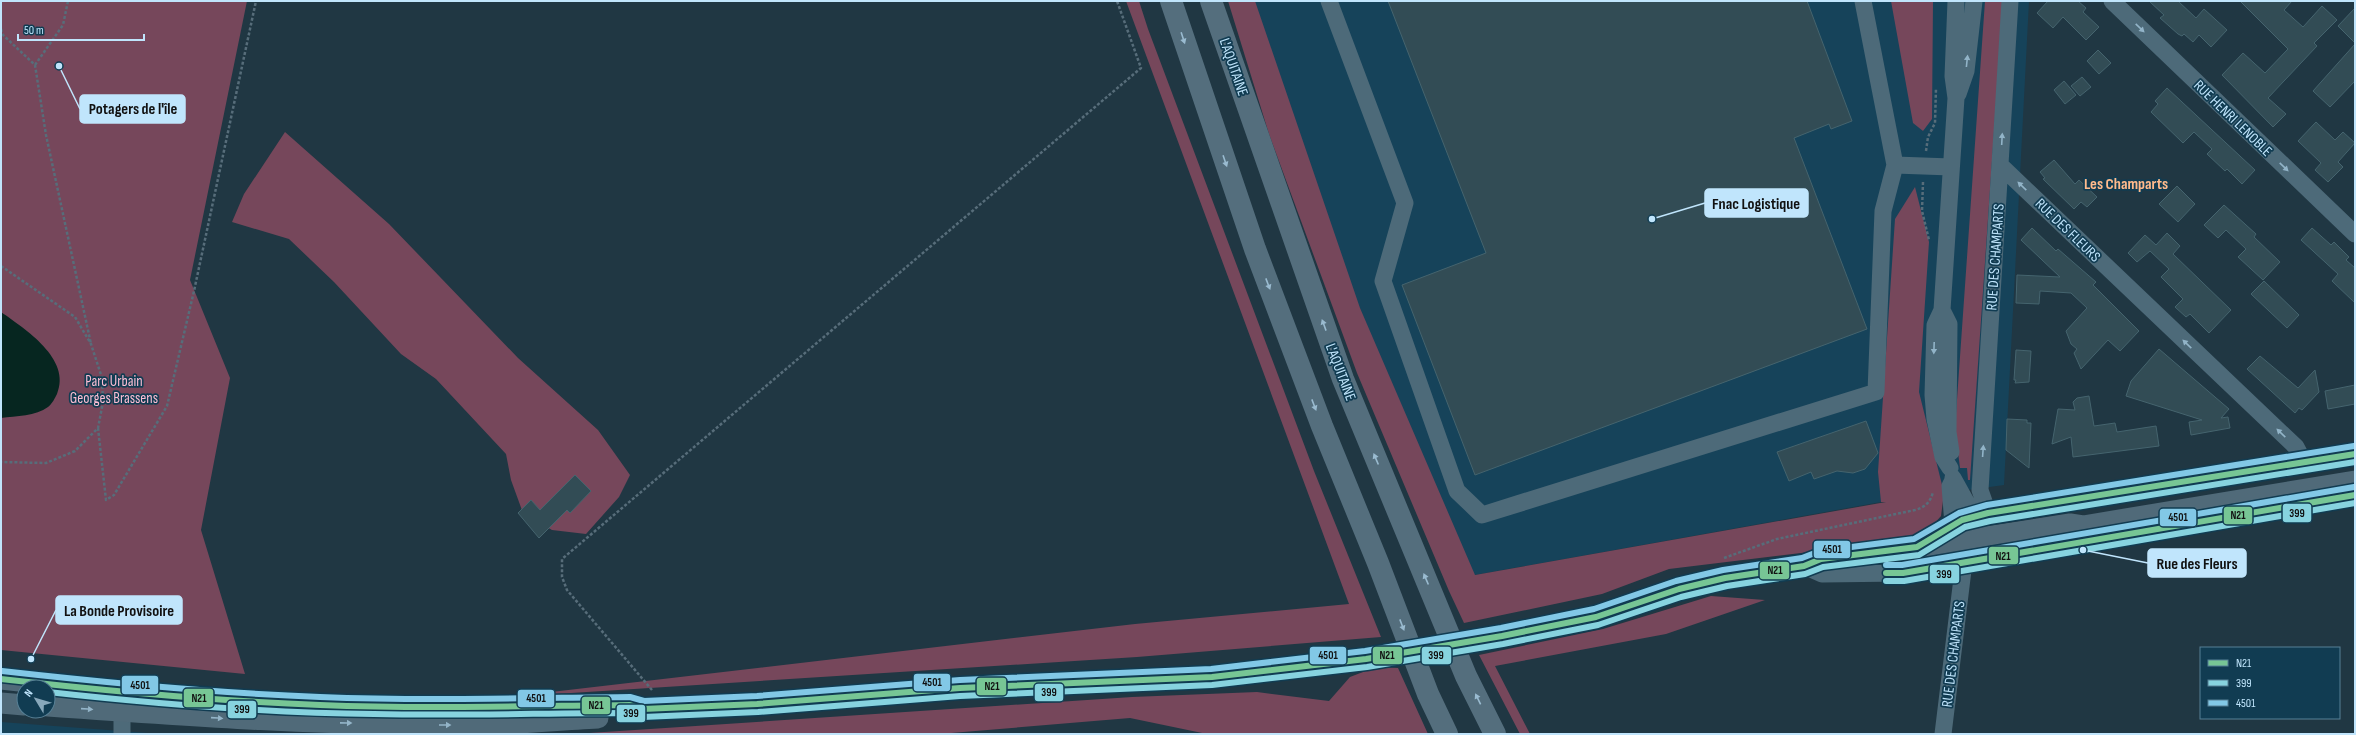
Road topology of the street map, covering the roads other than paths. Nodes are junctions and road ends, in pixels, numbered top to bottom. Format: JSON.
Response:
{"nodes":[{"id":1,"x":1171,"y":1,"type":"edge"},
{"id":2,"x":1211,"y":1,"type":"edge"},
{"id":3,"x":1329,"y":1,"type":"edge"},
{"id":4,"x":1863,"y":1,"type":"edge"},
{"id":5,"x":1956,"y":1,"type":"edge"},
{"id":6,"x":1974,"y":1,"type":"edge"},
{"id":7,"x":2010,"y":1,"type":"edge"},
{"id":8,"x":2112,"y":1,"type":"edge"},
{"id":9,"x":1956,"y":98,"type":"junction"},
{"id":10,"x":1895,"y":165,"type":"junction"},
{"id":11,"x":2000,"y":166,"type":"junction"},
{"id":12,"x":1951,"y":167,"type":"junction"},
{"id":13,"x":2355,"y":234,"type":"edge"},
{"id":14,"x":2355,"y":454,"type":"edge"},
{"id":15,"x":2305,"y":464,"type":"junction"},
{"id":16,"x":1952,"y":474,"type":"junction"},
{"id":17,"x":2355,"y":481,"type":"edge"},
{"id":18,"x":2355,"y":495,"type":"edge"},
{"id":19,"x":1981,"y":514,"type":"junction"},
{"id":20,"x":2083,"y":526,"type":"junction"},
{"id":21,"x":2000,"y":535,"type":"junction"},
{"id":22,"x":1960,"y":545,"type":"junction"},
{"id":23,"x":1804,"y":566,"type":"junction"},
{"id":24,"x":1,"y":679,"type":"edge"},
{"id":25,"x":648,"y":699,"type":"junction"},
{"id":26,"x":1,"y":703,"type":"edge"},
{"id":27,"x":16,"y":704,"type":"edge"},
{"id":28,"x":56,"y":707,"type":"edge"},
{"id":29,"x":122,"y":711,"type":"junction"},
{"id":30,"x":122,"y":734,"type":"edge"},
{"id":31,"x":1447,"y":734,"type":"edge"},
{"id":32,"x":1495,"y":734,"type":"edge"},
{"id":33,"x":1942,"y":734,"type":"edge"}],
"edges":[{"from":1,"to":31,"type":"highway","one_way":true},
{"from":32,"to":2,"type":"highway","name":"L'AQUITAINE","one_way":true},
{"from":3,"to":10,"type":"street"},
{"from":4,"to":10,"type":"street"},
{"from":5,"to":9,"type":"street","name":"RUE DES CHAMPARTS"},
{"from":9,"to":6,"type":"street","name":"RUE DES CHAMPARTS","one_way":true},
{"from":11,"to":7,"type":"street","name":"RUE DES CHAMPARTS","one_way":true},
{"from":8,"to":13,"type":"street","name":"RUE HENRI LENOBLE","one_way":true},
{"from":9,"to":12,"type":"street","name":"RUE DES CHAMPARTS"},
{"from":10,"to":12,"type":"street"},
{"from":15,"to":11,"type":"street","name":"RUE DES FLEURS","one_way":true},
{"from":19,"to":11,"type":"street","name":"RUE DES CHAMPARTS","one_way":true},
{"from":12,"to":16,"type":"street","name":"RUE DES CHAMPARTS"},
{"from":14,"to":15,"type":"street"},
{"from":15,"to":19,"type":"street"},
{"from":16,"to":19,"type":"street","name":"RUE DES CHAMPARTS"},
{"from":16,"to":22,"type":"street","name":"RUE DES CHAMPARTS"},
{"from":17,"to":20,"type":"main road"},
{"from":18,"to":22,"type":"street"},
{"from":19,"to":21,"type":"street","name":"RUE DES CHAMPARTS"},
{"from":19,"to":22,"type":"street"},
{"from":20,"to":21,"type":"main road"},
{"from":20,"to":22,"type":"main road"},
{"from":21,"to":22,"type":"main road"},
{"from":22,"to":23,"type":"main road"},
{"from":22,"to":23,"type":"main road"},
{"from":22,"to":33,"type":"street","name":"RUE DES CHAMPARTS"},
{"from":23,"to":25,"type":"main road"},
{"from":24,"to":25,"type":"main road"},
{"from":29,"to":25,"type":"main road","one_way":true},
{"from":26,"to":27,"type":"main road"},
{"from":28,"to":29,"type":"main road","one_way":true},
{"from":29,"to":30,"type":"street"}]}
